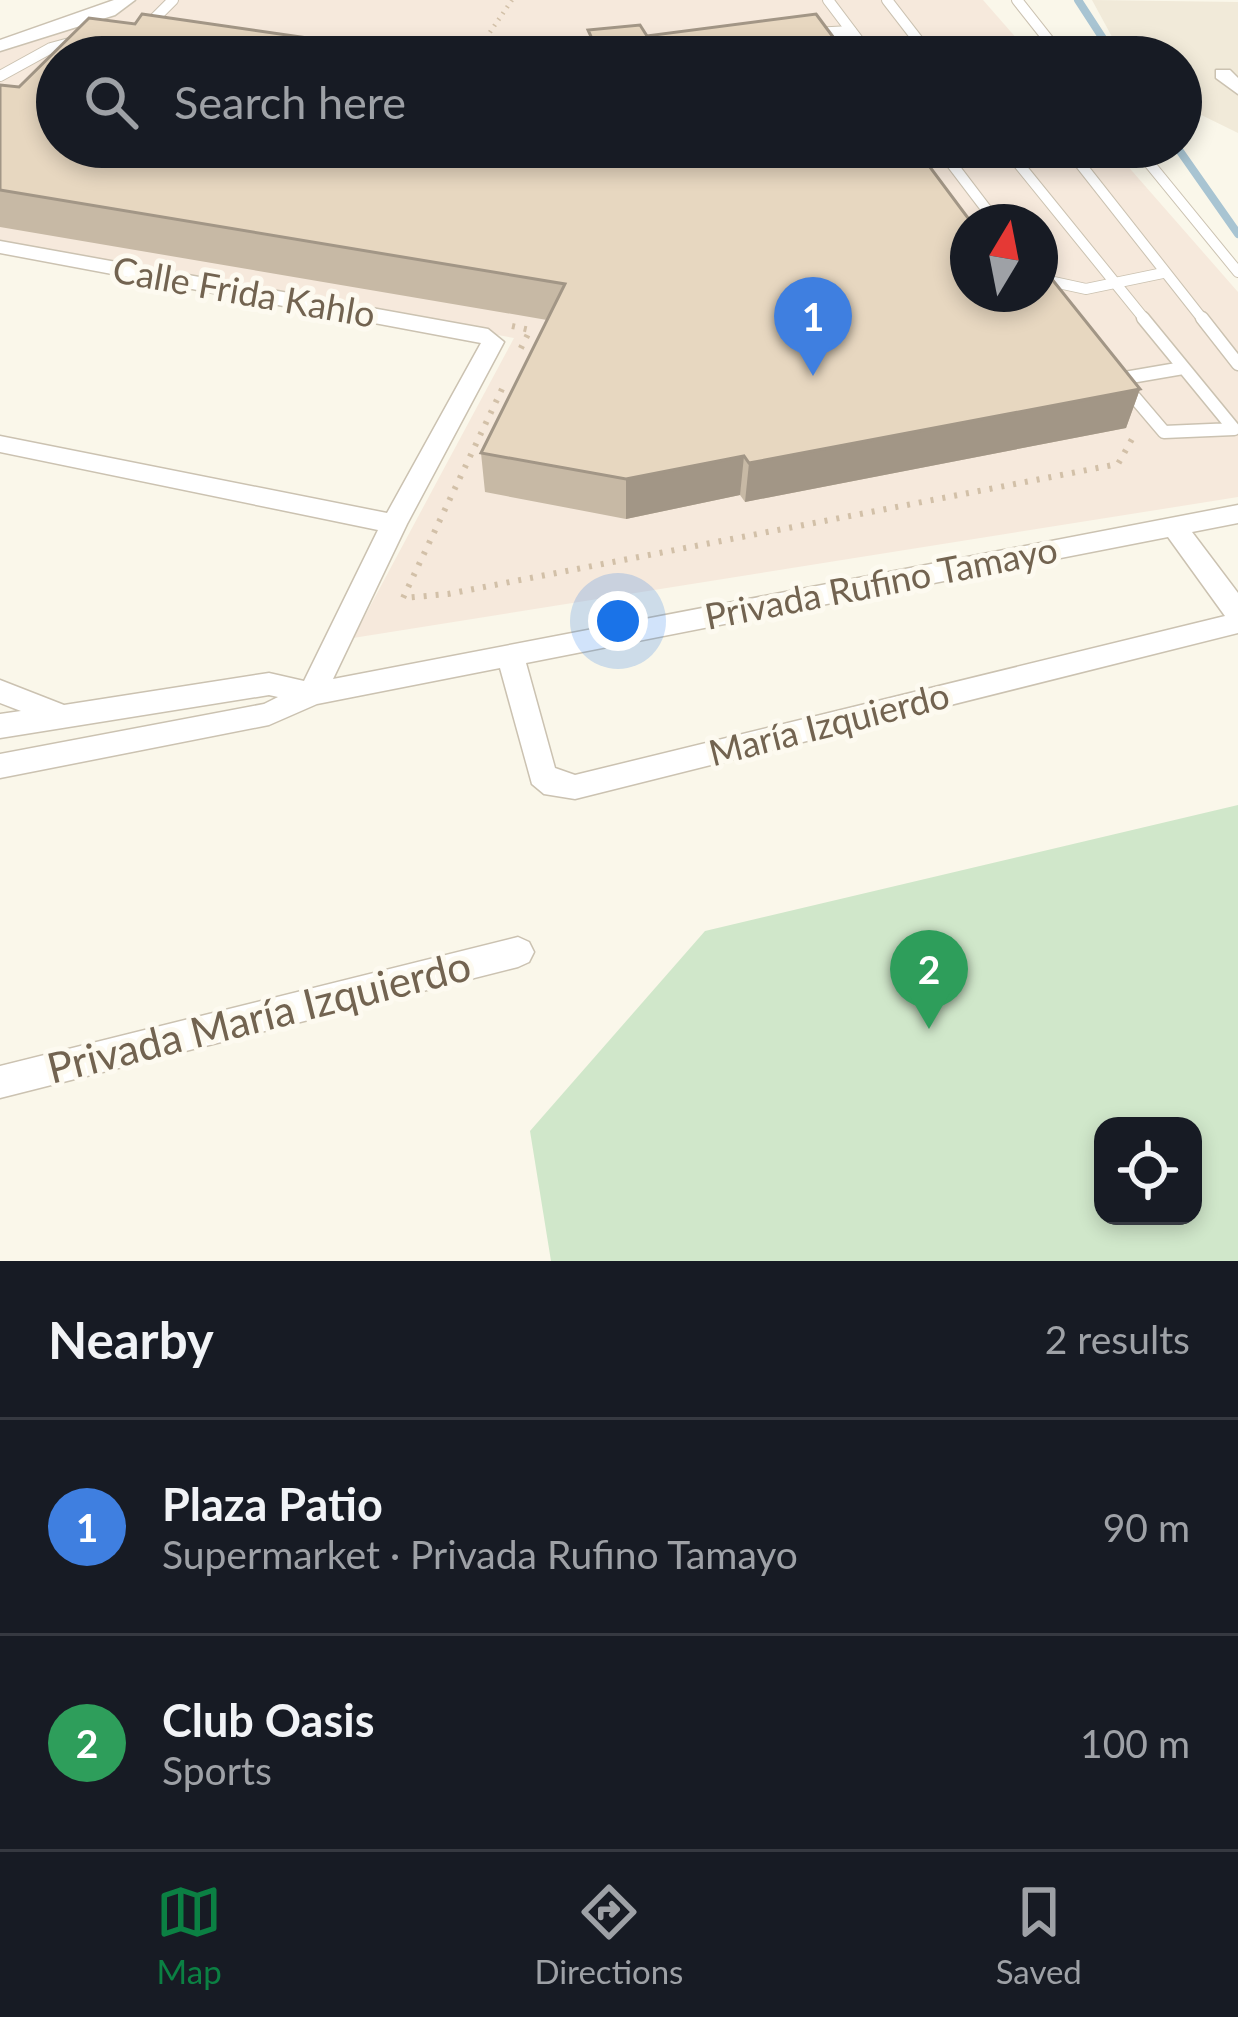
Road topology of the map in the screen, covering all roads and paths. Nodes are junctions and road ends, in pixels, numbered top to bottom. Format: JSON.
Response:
{"nodes":[{"id":1,"x":91,"y":0,"type":"edge"},
{"id":2,"x":126,"y":0,"type":"edge"},
{"id":3,"x":173,"y":0,"type":"edge"},
{"id":4,"x":512,"y":0,"type":"edge"},
{"id":5,"x":827,"y":0,"type":"edge"},
{"id":6,"x":886,"y":0,"type":"edge"},
{"id":7,"x":1017,"y":0,"type":"edge"},
{"id":8,"x":62,"y":25,"type":"junction"},
{"id":9,"x":0,"y":27,"type":"edge"},
{"id":10,"x":102,"y":30,"type":"edge"},
{"id":11,"x":851,"y":31,"type":"junction"},
{"id":12,"x":795,"y":34,"type":"edge"},
{"id":13,"x":147,"y":36,"type":"edge"},
{"id":14,"x":487,"y":36,"type":"edge"},
{"id":15,"x":855,"y":36,"type":"edge"},
{"id":16,"x":914,"y":36,"type":"edge"},
{"id":17,"x":1045,"y":36,"type":"edge"},
{"id":18,"x":0,"y":46,"type":"edge"},
{"id":19,"x":36,"y":57,"type":"edge"},
{"id":20,"x":0,"y":76,"type":"edge"},
{"id":21,"x":955,"y":168,"type":"edge"},
{"id":22,"x":1021,"y":168,"type":"edge"},
{"id":23,"x":1083,"y":168,"type":"edge"},
{"id":24,"x":1153,"y":168,"type":"edge"},
{"id":25,"x":982,"y":204,"type":"edge"},
{"id":26,"x":0,"y":247,"type":"edge"},
{"id":27,"x":1238,"y":272,"type":"edge"},
{"id":28,"x":1163,"y":273,"type":"junction"},
{"id":29,"x":1058,"y":284,"type":"edge"},
{"id":30,"x":1113,"y":286,"type":"junction"},
{"id":31,"x":497,"y":331,"type":"junction"},
{"id":32,"x":1238,"y":364,"type":"edge"},
{"id":33,"x":1184,"y":368,"type":"junction"},
{"id":34,"x":1138,"y":429,"type":"dead end"},
{"id":35,"x":1236,"y":429,"type":"edge"},
{"id":36,"x":0,"y":444,"type":"edge"},
{"id":37,"x":1238,"y":514,"type":"edge"},
{"id":38,"x":394,"y":524,"type":"junction"},
{"id":39,"x":1174,"y":527,"type":"junction"},
{"id":40,"x":1238,"y":614,"type":"edge"},
{"id":41,"x":1238,"y":623,"type":"edge"},
{"id":42,"x":510,"y":655,"type":"junction"},
{"id":43,"x":0,"y":691,"type":"edge"},
{"id":44,"x":312,"y":694,"type":"junction"},
{"id":45,"x":58,"y":714,"type":"junction"},
{"id":46,"x":0,"y":726,"type":"edge"},
{"id":47,"x":74,"y":751,"type":"junction"},
{"id":48,"x":0,"y":766,"type":"edge"},
{"id":49,"x":518,"y":952,"type":"dead end"},
{"id":50,"x":0,"y":1082,"type":"edge"}],
"edges":[{"from":1,"to":9,"type":"street"},
{"from":2,"to":8,"type":"street"},
{"from":3,"to":13,"type":"lane"},
{"from":4,"to":14,"type":"path"},
{"from":5,"to":11,"type":"lane"},
{"from":6,"to":16,"type":"lane"},
{"from":7,"to":17,"type":"lane"},
{"from":8,"to":10,"type":"lane"},
{"from":8,"to":18,"type":"street"},
{"from":11,"to":12,"type":"lane"},
{"from":11,"to":15,"type":"lane"},
{"from":19,"to":20,"type":"lane"},
{"from":21,"to":25,"type":"lane"},
{"from":22,"to":30,"type":"lane"},
{"from":23,"to":28,"type":"lane"},
{"from":24,"to":27,"type":"lane"},
{"from":26,"to":31,"type":"street","name":"Calle Frida Kahlo"},
{"from":28,"to":30,"type":"lane"},
{"from":28,"to":32,"type":"lane"},
{"from":29,"to":30,"type":"lane"},
{"from":30,"to":33,"type":"lane"},
{"from":31,"to":34,"type":"path"},
{"from":31,"to":38,"type":"street"},
{"from":33,"to":35,"type":"lane"},
{"from":33,"to":35,"type":"lane"},
{"from":36,"to":38,"type":"street"},
{"from":37,"to":39,"type":"street","name":"Privada Rufino Tamayo"},
{"from":38,"to":44,"type":"street"},
{"from":39,"to":40,"type":"street"},
{"from":39,"to":42,"type":"street","name":"Privada Rufino Tamayo"},
{"from":41,"to":42,"type":"street","name":"María Izquierdo"},
{"from":42,"to":44,"type":"street","name":"Privada Rufino Tamayo"},
{"from":43,"to":45,"type":"street"},
{"from":44,"to":45,"type":"street"},
{"from":44,"to":47,"type":"street"},
{"from":45,"to":46,"type":"street"},
{"from":45,"to":47,"type":"street"},
{"from":47,"to":48,"type":"street"},
{"from":49,"to":50,"type":"street","name":"Privada María Izquierdo"}]}
